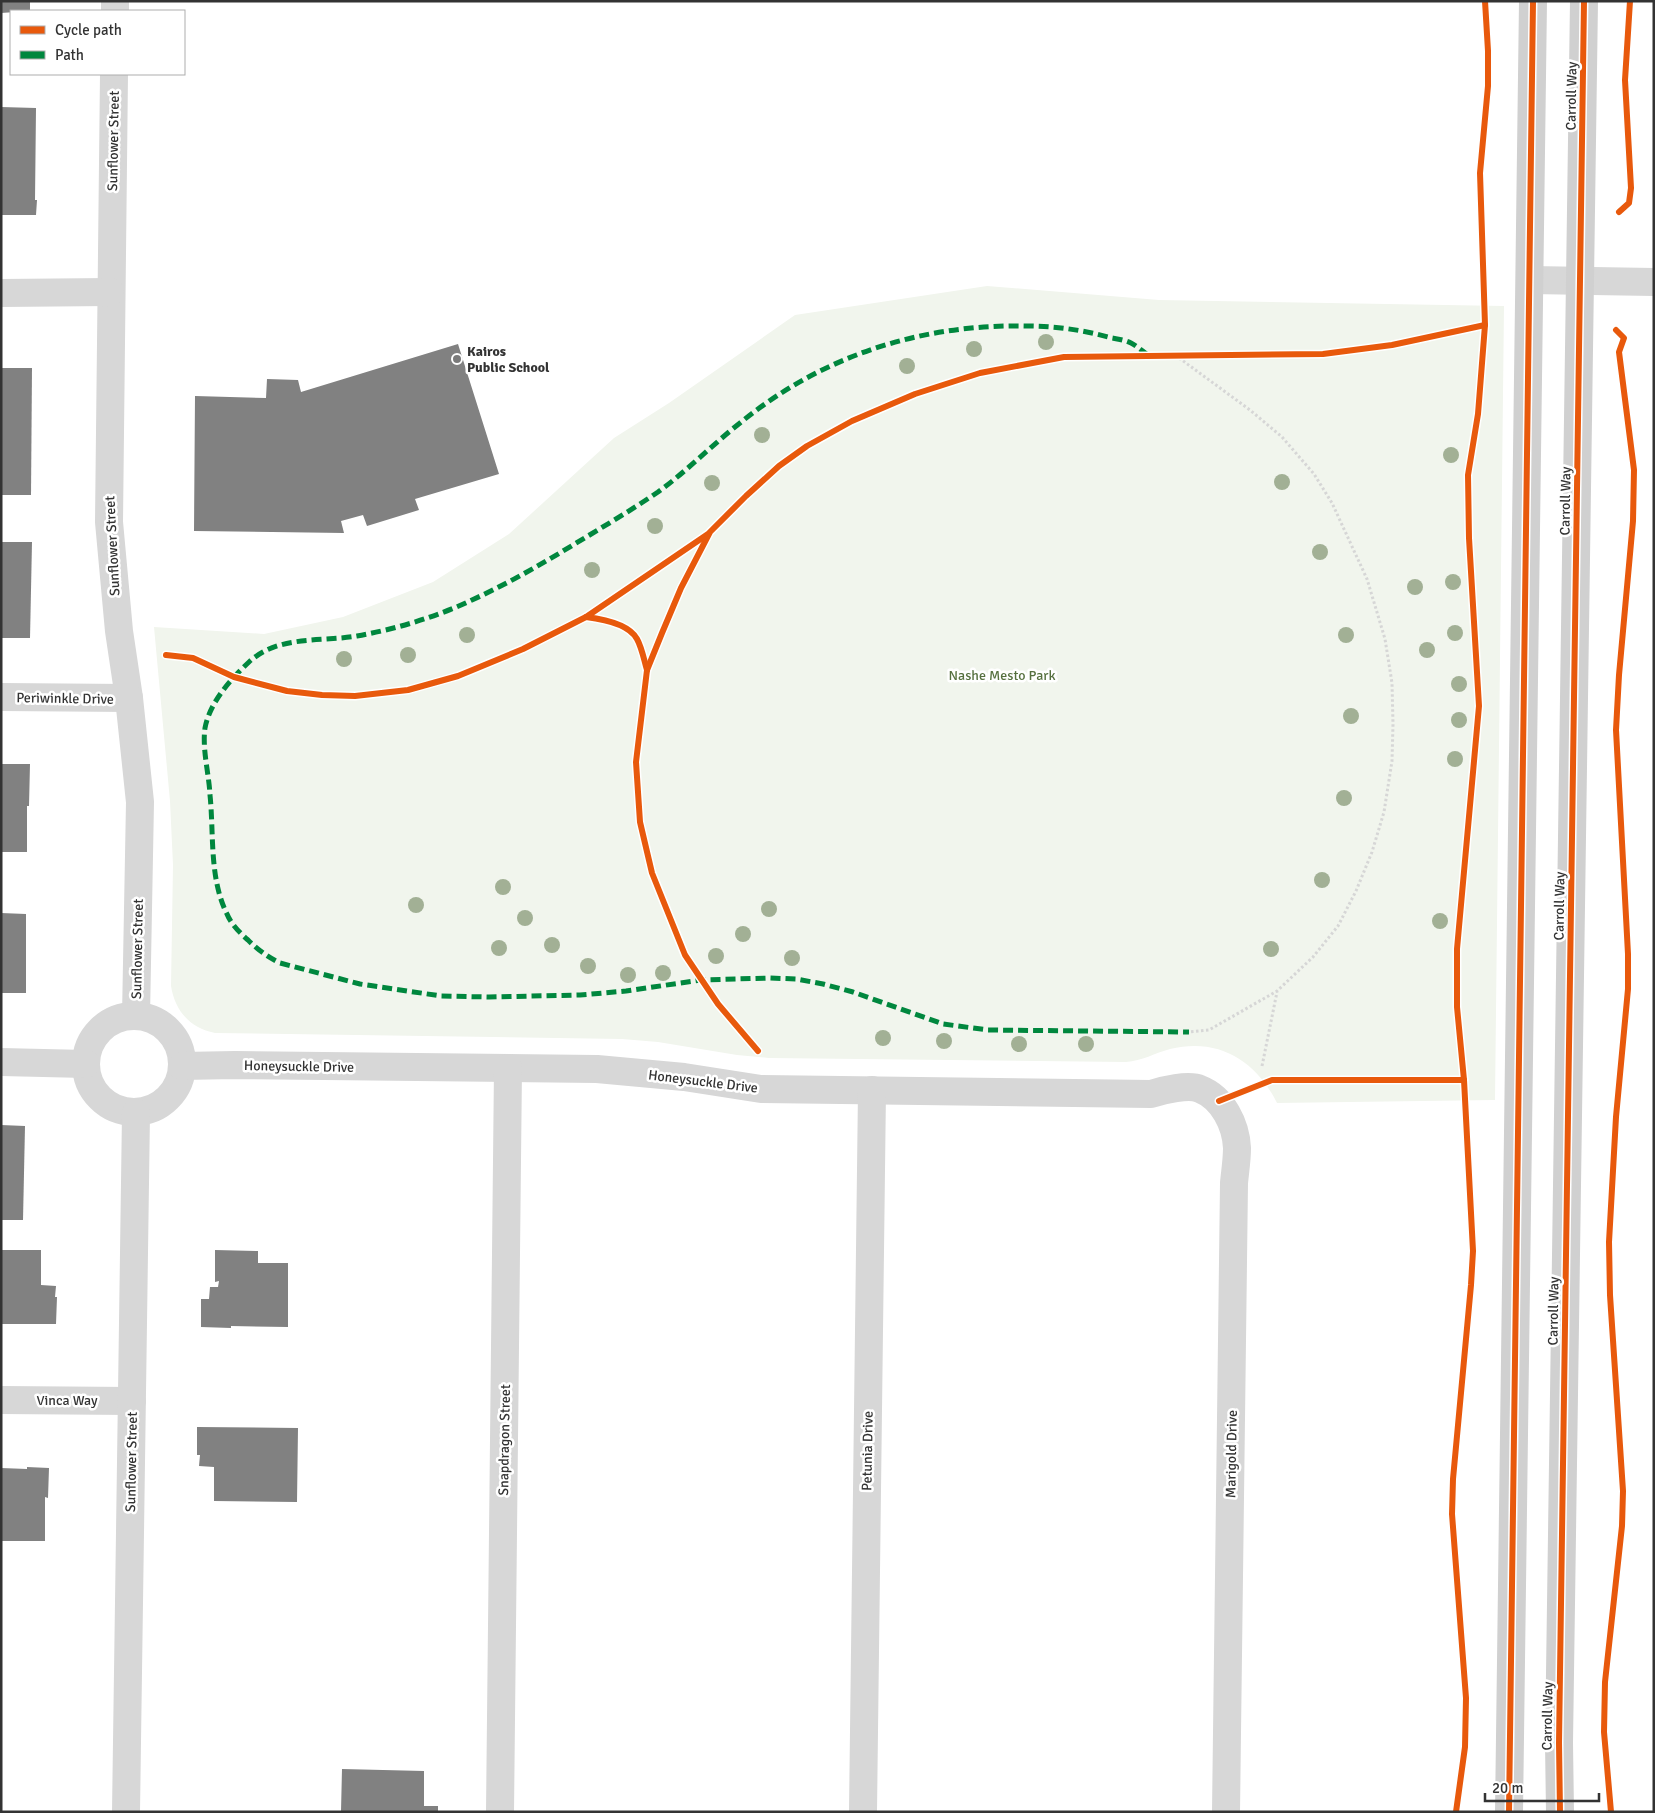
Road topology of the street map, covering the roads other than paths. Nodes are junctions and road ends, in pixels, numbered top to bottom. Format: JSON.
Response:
{"nodes":[{"id":1,"x":1532,"y":1,"type":"edge"},
{"id":2,"x":1584,"y":1,"type":"edge"},
{"id":3,"x":114,"y":75,"type":"edge"},
{"id":4,"x":1530,"y":280,"type":"junction"},
{"id":5,"x":1581,"y":281,"type":"junction"},
{"id":6,"x":1654,"y":282,"type":"edge"},
{"id":7,"x":110,"y":292,"type":"junction"},
{"id":8,"x":1,"y":293,"type":"edge"},
{"id":9,"x":1,"y":697,"type":"edge"},
{"id":10,"x":130,"y":698,"type":"junction"},
{"id":11,"x":136,"y":1016,"type":"junction"},
{"id":12,"x":1,"y":1062,"type":"edge"},
{"id":13,"x":86,"y":1064,"type":"junction"},
{"id":14,"x":182,"y":1066,"type":"junction"},
{"id":15,"x":508,"y":1068,"type":"junction"},
{"id":16,"x":872,"y":1090,"type":"junction"},
{"id":17,"x":1219,"y":1101,"type":"joint"},
{"id":18,"x":136,"y":1113,"type":"junction"},
{"id":19,"x":1,"y":1400,"type":"edge"},
{"id":20,"x":132,"y":1401,"type":"junction"},
{"id":21,"x":126,"y":1812,"type":"edge"},
{"id":22,"x":500,"y":1812,"type":"edge"},
{"id":23,"x":863,"y":1812,"type":"edge"},
{"id":24,"x":1226,"y":1812,"type":"edge"},
{"id":25,"x":1509,"y":1812,"type":"edge"},
{"id":26,"x":1560,"y":1812,"type":"edge"}],
"edges":[{"from":1,"to":4,"type":"street"},
{"from":2,"to":5,"type":"street","name":"Carroll Way"},
{"from":3,"to":7,"type":"street","name":"Sunflower Street"},
{"from":4,"to":5,"type":"street"},
{"from":4,"to":25,"type":"street"},
{"from":5,"to":6,"type":"street"},
{"from":5,"to":26,"type":"street","name":"Carroll Way"},
{"from":7,"to":8,"type":"street"},
{"from":7,"to":10,"type":"street","name":"Sunflower Street"},
{"from":9,"to":10,"type":"street","name":"Periwinkle Drive"},
{"from":10,"to":11,"type":"street","name":"Sunflower Street"},
{"from":11,"to":13,"type":"street"},
{"from":11,"to":14,"type":"street"},
{"from":12,"to":13,"type":"street"},
{"from":13,"to":18,"type":"street"},
{"from":14,"to":15,"type":"street","name":"Honeysuckle Drive"},
{"from":14,"to":18,"type":"street"},
{"from":15,"to":16,"type":"street","name":"Honeysuckle Drive"},
{"from":15,"to":22,"type":"street","name":"Snapdragon Street"},
{"from":16,"to":17,"type":"street","name":"Honeysuckle Drive"},
{"from":16,"to":23,"type":"street","name":"Petunia Drive"},
{"from":17,"to":24,"type":"street","name":"Marigold Drive"},
{"from":18,"to":20,"type":"street","name":"Sunflower Street"},
{"from":19,"to":20,"type":"street","name":"Vinca Way"},
{"from":20,"to":21,"type":"street","name":"Sunflower Street"}]}
